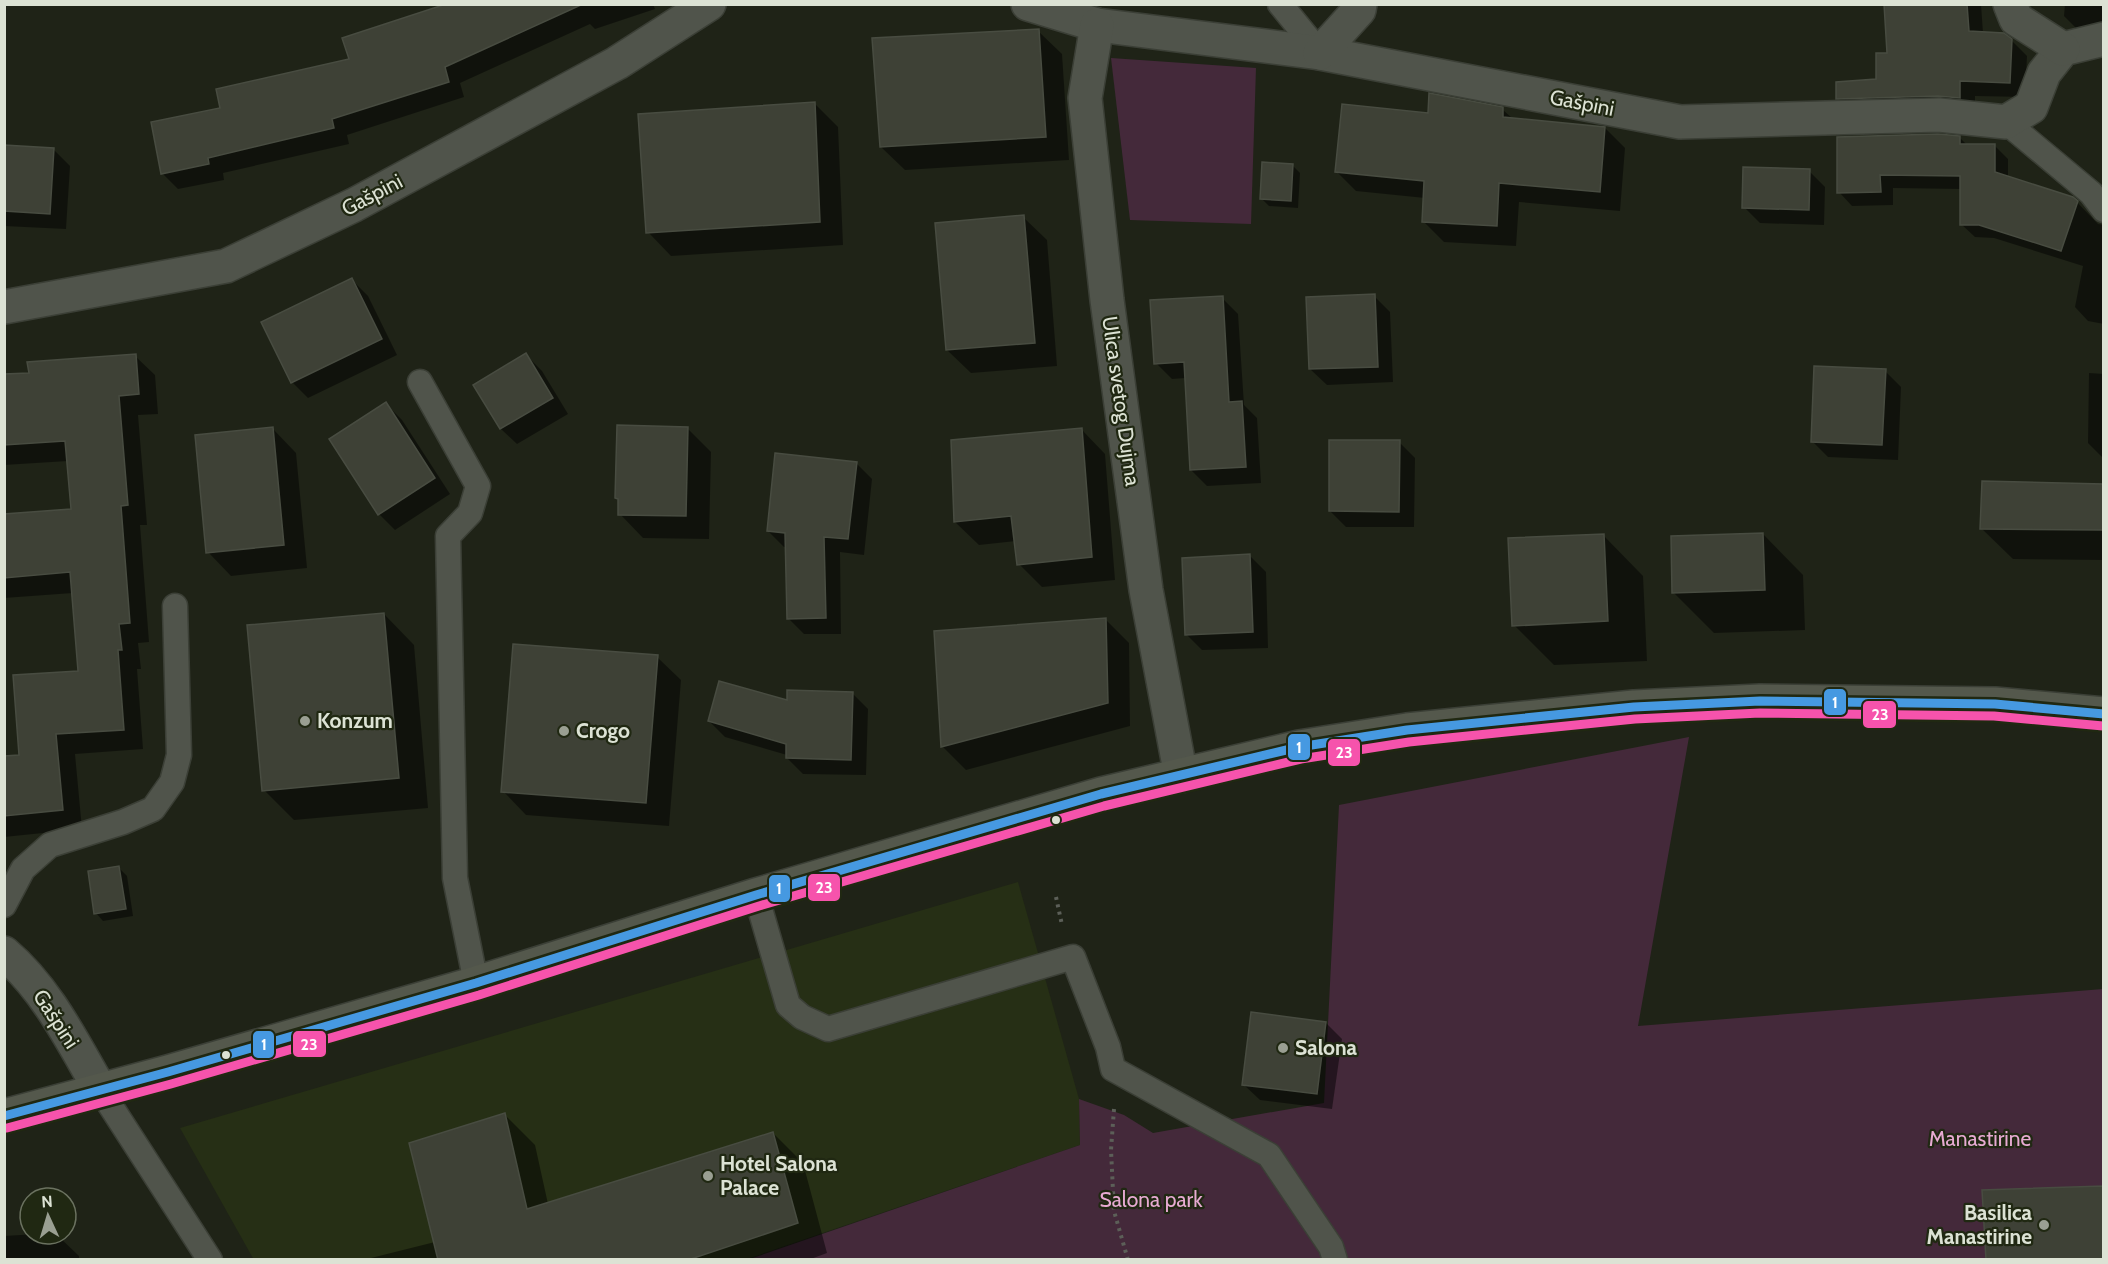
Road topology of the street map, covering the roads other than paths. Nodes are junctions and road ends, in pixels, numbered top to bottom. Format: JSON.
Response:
{"nodes":[{"id":1,"x":709,"y":4,"type":"edge"},
{"id":2,"x":1028,"y":4,"type":"edge"},
{"id":3,"x":1280,"y":4,"type":"edge"},
{"id":4,"x":1360,"y":4,"type":"edge"},
{"id":5,"x":2010,"y":4,"type":"edge"},
{"id":6,"x":1096,"y":25,"type":"junction"},
{"id":7,"x":2103,"y":39,"type":"edge"},
{"id":8,"x":2063,"y":49,"type":"junction"},
{"id":9,"x":1320,"y":53,"type":"junction"},
{"id":10,"x":2006,"y":122,"type":"junction"},
{"id":11,"x":2103,"y":210,"type":"edge"},
{"id":12,"x":4,"y":307,"type":"edge"},
{"id":13,"x":420,"y":382,"type":"dead end"},
{"id":14,"x":175,"y":606,"type":"dead end"},
{"id":15,"x":2103,"y":714,"type":"edge"},
{"id":16,"x":1181,"y":776,"type":"junction"},
{"id":17,"x":756,"y":895,"type":"junction"},
{"id":18,"x":4,"y":905,"type":"edge"},
{"id":19,"x":4,"y":953,"type":"edge"},
{"id":20,"x":476,"y":983,"type":"junction"},
{"id":21,"x":101,"y":1091,"type":"junction"},
{"id":22,"x":4,"y":1116,"type":"edge"},
{"id":23,"x":210,"y":1260,"type":"edge"},
{"id":24,"x":1335,"y":1260,"type":"edge"}],
"edges":[{"from":1,"to":12,"type":"street","name":"Gašpini"},
{"from":2,"to":6,"type":"street","name":"Gašpini"},
{"from":3,"to":9,"type":"lane"},
{"from":4,"to":9,"type":"street"},
{"from":5,"to":8,"type":"street"},
{"from":6,"to":9,"type":"street","name":"Gašpini"},
{"from":6,"to":16,"type":"street","name":"Ulica svetog Dujma"},
{"from":7,"to":8,"type":"street"},
{"from":8,"to":10,"type":"street"},
{"from":9,"to":10,"type":"street","name":"Gašpini"},
{"from":10,"to":11,"type":"lane"},
{"from":13,"to":20,"type":"lane"},
{"from":14,"to":18,"type":"lane"},
{"from":15,"to":16,"type":"street"},
{"from":16,"to":17,"type":"street"},
{"from":17,"to":20,"type":"street"},
{"from":17,"to":24,"type":"lane"},
{"from":19,"to":21,"type":"street","name":"Gašpini"},
{"from":20,"to":21,"type":"street"},
{"from":21,"to":22,"type":"street"},
{"from":21,"to":23,"type":"lane"}]}
